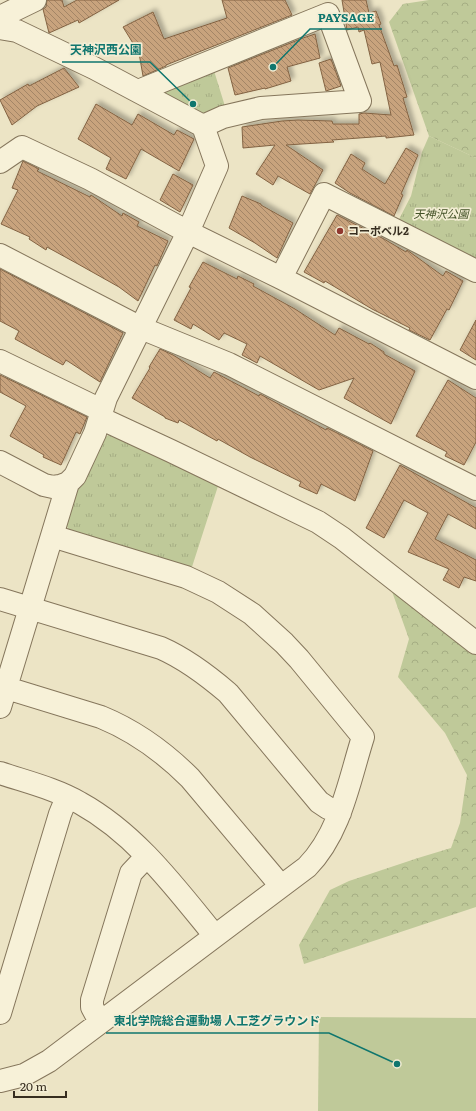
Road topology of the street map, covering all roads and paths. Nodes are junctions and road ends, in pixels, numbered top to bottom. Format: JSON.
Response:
{"nodes":[{"id":1,"x":35,"y":0,"type":"edge"},
{"id":2,"x":0,"y":17,"type":"edge"},
{"id":3,"x":0,"y":28,"type":"edge"},
{"id":4,"x":138,"y":91,"type":"junction"},
{"id":5,"x":203,"y":126,"type":"junction"},
{"id":6,"x":0,"y":162,"type":"edge"},
{"id":7,"x":188,"y":232,"type":"junction"},
{"id":8,"x":0,"y":255,"type":"edge"},
{"id":9,"x":476,"y":270,"type":"edge"},
{"id":10,"x":281,"y":278,"type":"junction"},
{"id":11,"x":141,"y":328,"type":"junction"},
{"id":12,"x":0,"y":361,"type":"edge"},
{"id":13,"x":476,"y":378,"type":"edge"},
{"id":14,"x":100,"y":414,"type":"junction"},
{"id":15,"x":0,"y":462,"type":"edge"},
{"id":16,"x":68,"y":483,"type":"junction"},
{"id":17,"x":476,"y":489,"type":"edge"},
{"id":18,"x":52,"y":536,"type":"junction"},
{"id":19,"x":0,"y":599,"type":"edge"},
{"id":20,"x":30,"y":608,"type":"junction"},
{"id":21,"x":476,"y":643,"type":"edge"},
{"id":22,"x":2,"y":693,"type":"edge"},
{"id":23,"x":0,"y":773,"type":"edge"},
{"id":24,"x":67,"y":797,"type":"junction"},
{"id":25,"x":340,"y":813,"type":"junction"},
{"id":26,"x":147,"y":856,"type":"junction"},
{"id":27,"x":281,"y":886,"type":"junction"},
{"id":28,"x":215,"y":936,"type":"junction"},
{"id":29,"x":0,"y":1013,"type":"edge"},
{"id":30,"x":100,"y":1022,"type":"junction"},
{"id":31,"x":0,"y":1081,"type":"edge"}],
"edges":[{"from":1,"to":2,"type":"street"},
{"from":3,"to":4,"type":"street"},
{"from":4,"to":5,"type":"street"},
{"from":4,"to":5,"type":"street"},
{"from":5,"to":7,"type":"street"},
{"from":6,"to":7,"type":"street"},
{"from":7,"to":10,"type":"street"},
{"from":7,"to":11,"type":"street"},
{"from":8,"to":11,"type":"street"},
{"from":9,"to":10,"type":"street"},
{"from":10,"to":13,"type":"street"},
{"from":11,"to":14,"type":"street"},
{"from":11,"to":17,"type":"street"},
{"from":12,"to":14,"type":"street"},
{"from":14,"to":16,"type":"street"},
{"from":14,"to":21,"type":"street"},
{"from":15,"to":16,"type":"street"},
{"from":16,"to":18,"type":"street"},
{"from":18,"to":20,"type":"street"},
{"from":18,"to":25,"type":"street"},
{"from":19,"to":20,"type":"street"},
{"from":20,"to":22,"type":"street"},
{"from":20,"to":25,"type":"street"},
{"from":22,"to":27,"type":"street"},
{"from":23,"to":24,"type":"street"},
{"from":24,"to":26,"type":"street"},
{"from":24,"to":29,"type":"street"},
{"from":25,"to":27,"type":"street"},
{"from":26,"to":28,"type":"street"},
{"from":26,"to":30,"type":"street"},
{"from":27,"to":28,"type":"street"},
{"from":28,"to":30,"type":"street"},
{"from":30,"to":31,"type":"street"}]}
